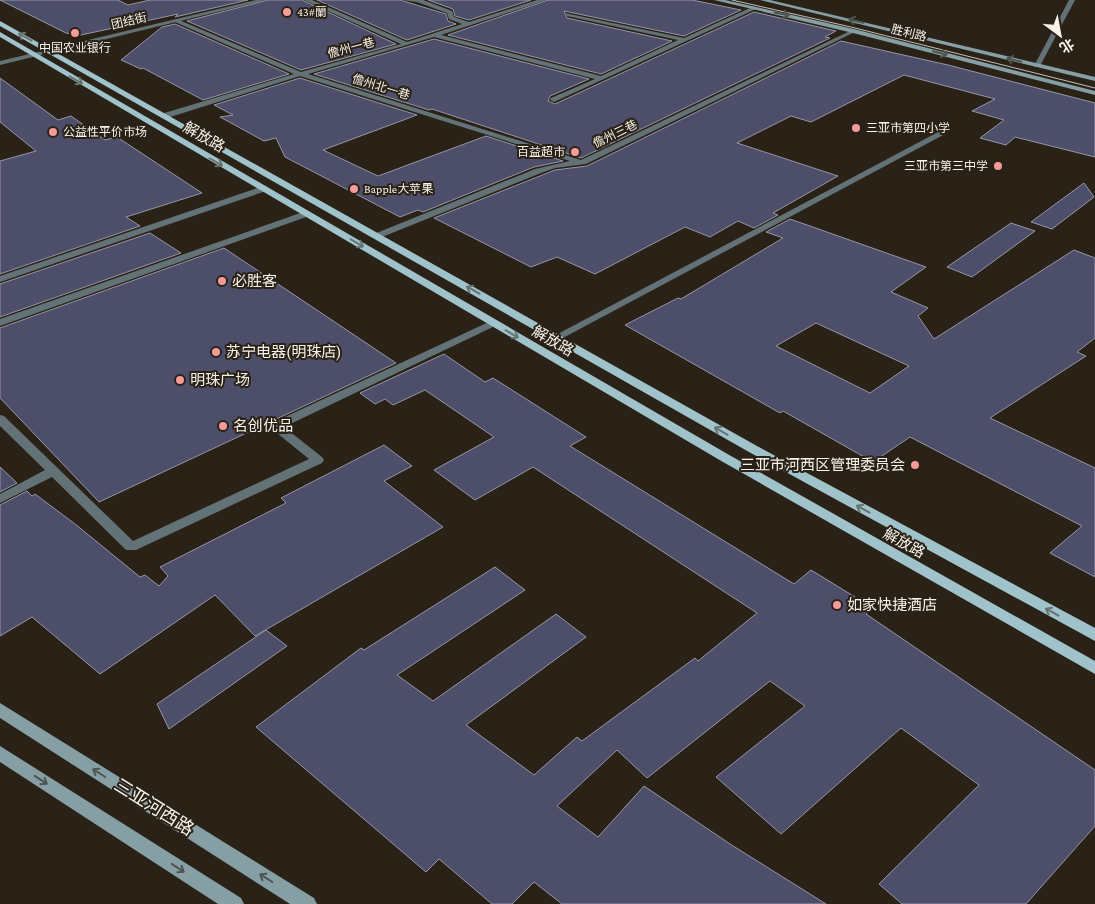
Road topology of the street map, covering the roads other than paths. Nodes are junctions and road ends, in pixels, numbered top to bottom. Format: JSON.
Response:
{"nodes":[{"id":1,"x":263,"y":0,"type":"edge"},
{"id":2,"x":307,"y":0,"type":"edge"},
{"id":3,"x":405,"y":0,"type":"edge"},
{"id":4,"x":543,"y":0,"type":"edge"},
{"id":5,"x":717,"y":0,"type":"edge"},
{"id":6,"x":763,"y":0,"type":"edge"},
{"id":7,"x":1072,"y":0,"type":"edge"},
{"id":8,"x":754,"y":8,"type":"junction"},
{"id":9,"x":568,"y":14,"type":"dead end"},
{"id":10,"x":177,"y":20,"type":"junction"},
{"id":11,"x":0,"y":23,"type":"edge"},
{"id":12,"x":469,"y":24,"type":"junction"},
{"id":13,"x":854,"y":30,"type":"junction"},
{"id":14,"x":0,"y":34,"type":"edge"},
{"id":15,"x":434,"y":35,"type":"junction"},
{"id":16,"x":686,"y":40,"type":"junction"},
{"id":17,"x":407,"y":44,"type":"junction"},
{"id":18,"x":50,"y":51,"type":"junction"},
{"id":19,"x":34,"y":55,"type":"junction"},
{"id":20,"x":0,"y":63,"type":"edge"},
{"id":21,"x":1037,"y":66,"type":"junction"},
{"id":22,"x":300,"y":74,"type":"junction"},
{"id":23,"x":601,"y":78,"type":"junction"},
{"id":24,"x":1095,"y":79,"type":"edge"},
{"id":25,"x":1095,"y":93,"type":"edge"},
{"id":26,"x":554,"y":100,"type":"dead end"},
{"id":27,"x":164,"y":116,"type":"junction"},
{"id":28,"x":943,"y":133,"type":"dead end"},
{"id":29,"x":583,"y":162,"type":"junction"},
{"id":30,"x":263,"y":189,"type":"junction"},
{"id":31,"x":301,"y":211,"type":"junction"},
{"id":32,"x":377,"y":236,"type":"junction"},
{"id":33,"x":0,"y":279,"type":"edge"},
{"id":34,"x":0,"y":314,"type":"edge"},
{"id":35,"x":0,"y":323,"type":"edge"},
{"id":36,"x":493,"y":323,"type":"junction"},
{"id":37,"x":557,"y":337,"type":"junction"},
{"id":38,"x":0,"y":419,"type":"edge"},
{"id":39,"x":54,"y":472,"type":"junction"},
{"id":40,"x":0,"y":499,"type":"edge"},
{"id":41,"x":1095,"y":635,"type":"edge"},
{"id":42,"x":1095,"y":668,"type":"edge"},
{"id":43,"x":0,"y":710,"type":"edge"},
{"id":44,"x":0,"y":753,"type":"edge"},
{"id":45,"x":234,"y":904,"type":"edge"},
{"id":46,"x":307,"y":904,"type":"edge"}],
"edges":[{"from":1,"to":10,"type":"street","name":"团结街"},
{"from":2,"to":17,"type":"street"},
{"from":3,"to":12,"type":"street"},
{"from":4,"to":12,"type":"street","name":"儋州一巷"},
{"from":5,"to":8,"type":"main road","name":"胜利路"},
{"from":21,"to":6,"type":"main road","name":"胜利路","one_way":true},
{"from":7,"to":21,"type":"street"},
{"from":8,"to":13,"type":"main road","name":"胜利路","one_way":true},
{"from":8,"to":16,"type":"street"},
{"from":9,"to":16,"type":"street"},
{"from":10,"to":18,"type":"street","name":"团结街"},
{"from":10,"to":22,"type":"street","name":"儋州北一巷"},
{"from":18,"to":11,"type":"main road","name":"解放路","one_way":true},
{"from":12,"to":15,"type":"street","name":"儋州一巷"},
{"from":13,"to":25,"type":"main road","name":"胜利路","one_way":true},
{"from":13,"to":29,"type":"street","name":"儋州三巷"},
{"from":14,"to":19,"type":"main road","name":"解放路"},
{"from":15,"to":17,"type":"street","name":"儋州一巷"},
{"from":15,"to":23,"type":"street"},
{"from":16,"to":23,"type":"street"},
{"from":17,"to":22,"type":"street","name":"儋州一巷"},
{"from":18,"to":19,"type":"street","name":"团结街"},
{"from":18,"to":27,"type":"main road","name":"解放路"},
{"from":19,"to":20,"type":"street","name":"团结街"},
{"from":19,"to":30,"type":"main road","name":"解放路","one_way":true},
{"from":21,"to":24,"type":"main road","name":"胜利路"},
{"from":22,"to":27,"type":"street","name":"儋州一巷"},
{"from":22,"to":29,"type":"street","name":"儋州北一巷"},
{"from":23,"to":26,"type":"street"},
{"from":27,"to":32,"type":"main road","name":"解放路"},
{"from":28,"to":37,"type":"street"},
{"from":29,"to":32,"type":"street","name":"儋州三巷"},
{"from":30,"to":31,"type":"main road","name":"解放路"},
{"from":30,"to":33,"type":"street"},
{"from":31,"to":34,"type":"street"},
{"from":31,"to":35,"type":"street"},
{"from":31,"to":36,"type":"main road","name":"解放路","one_way":true},
{"from":37,"to":32,"type":"main road","name":"解放路","one_way":true},
{"from":36,"to":39,"type":"street"},
{"from":36,"to":42,"type":"main road","name":"解放路","one_way":true},
{"from":41,"to":37,"type":"main road","name":"解放路","one_way":true},
{"from":38,"to":39,"type":"street"},
{"from":39,"to":40,"type":"street"},
{"from":46,"to":43,"type":"main road","name":"三亚河西路","one_way":true},
{"from":44,"to":45,"type":"main road","one_way":true}]}
